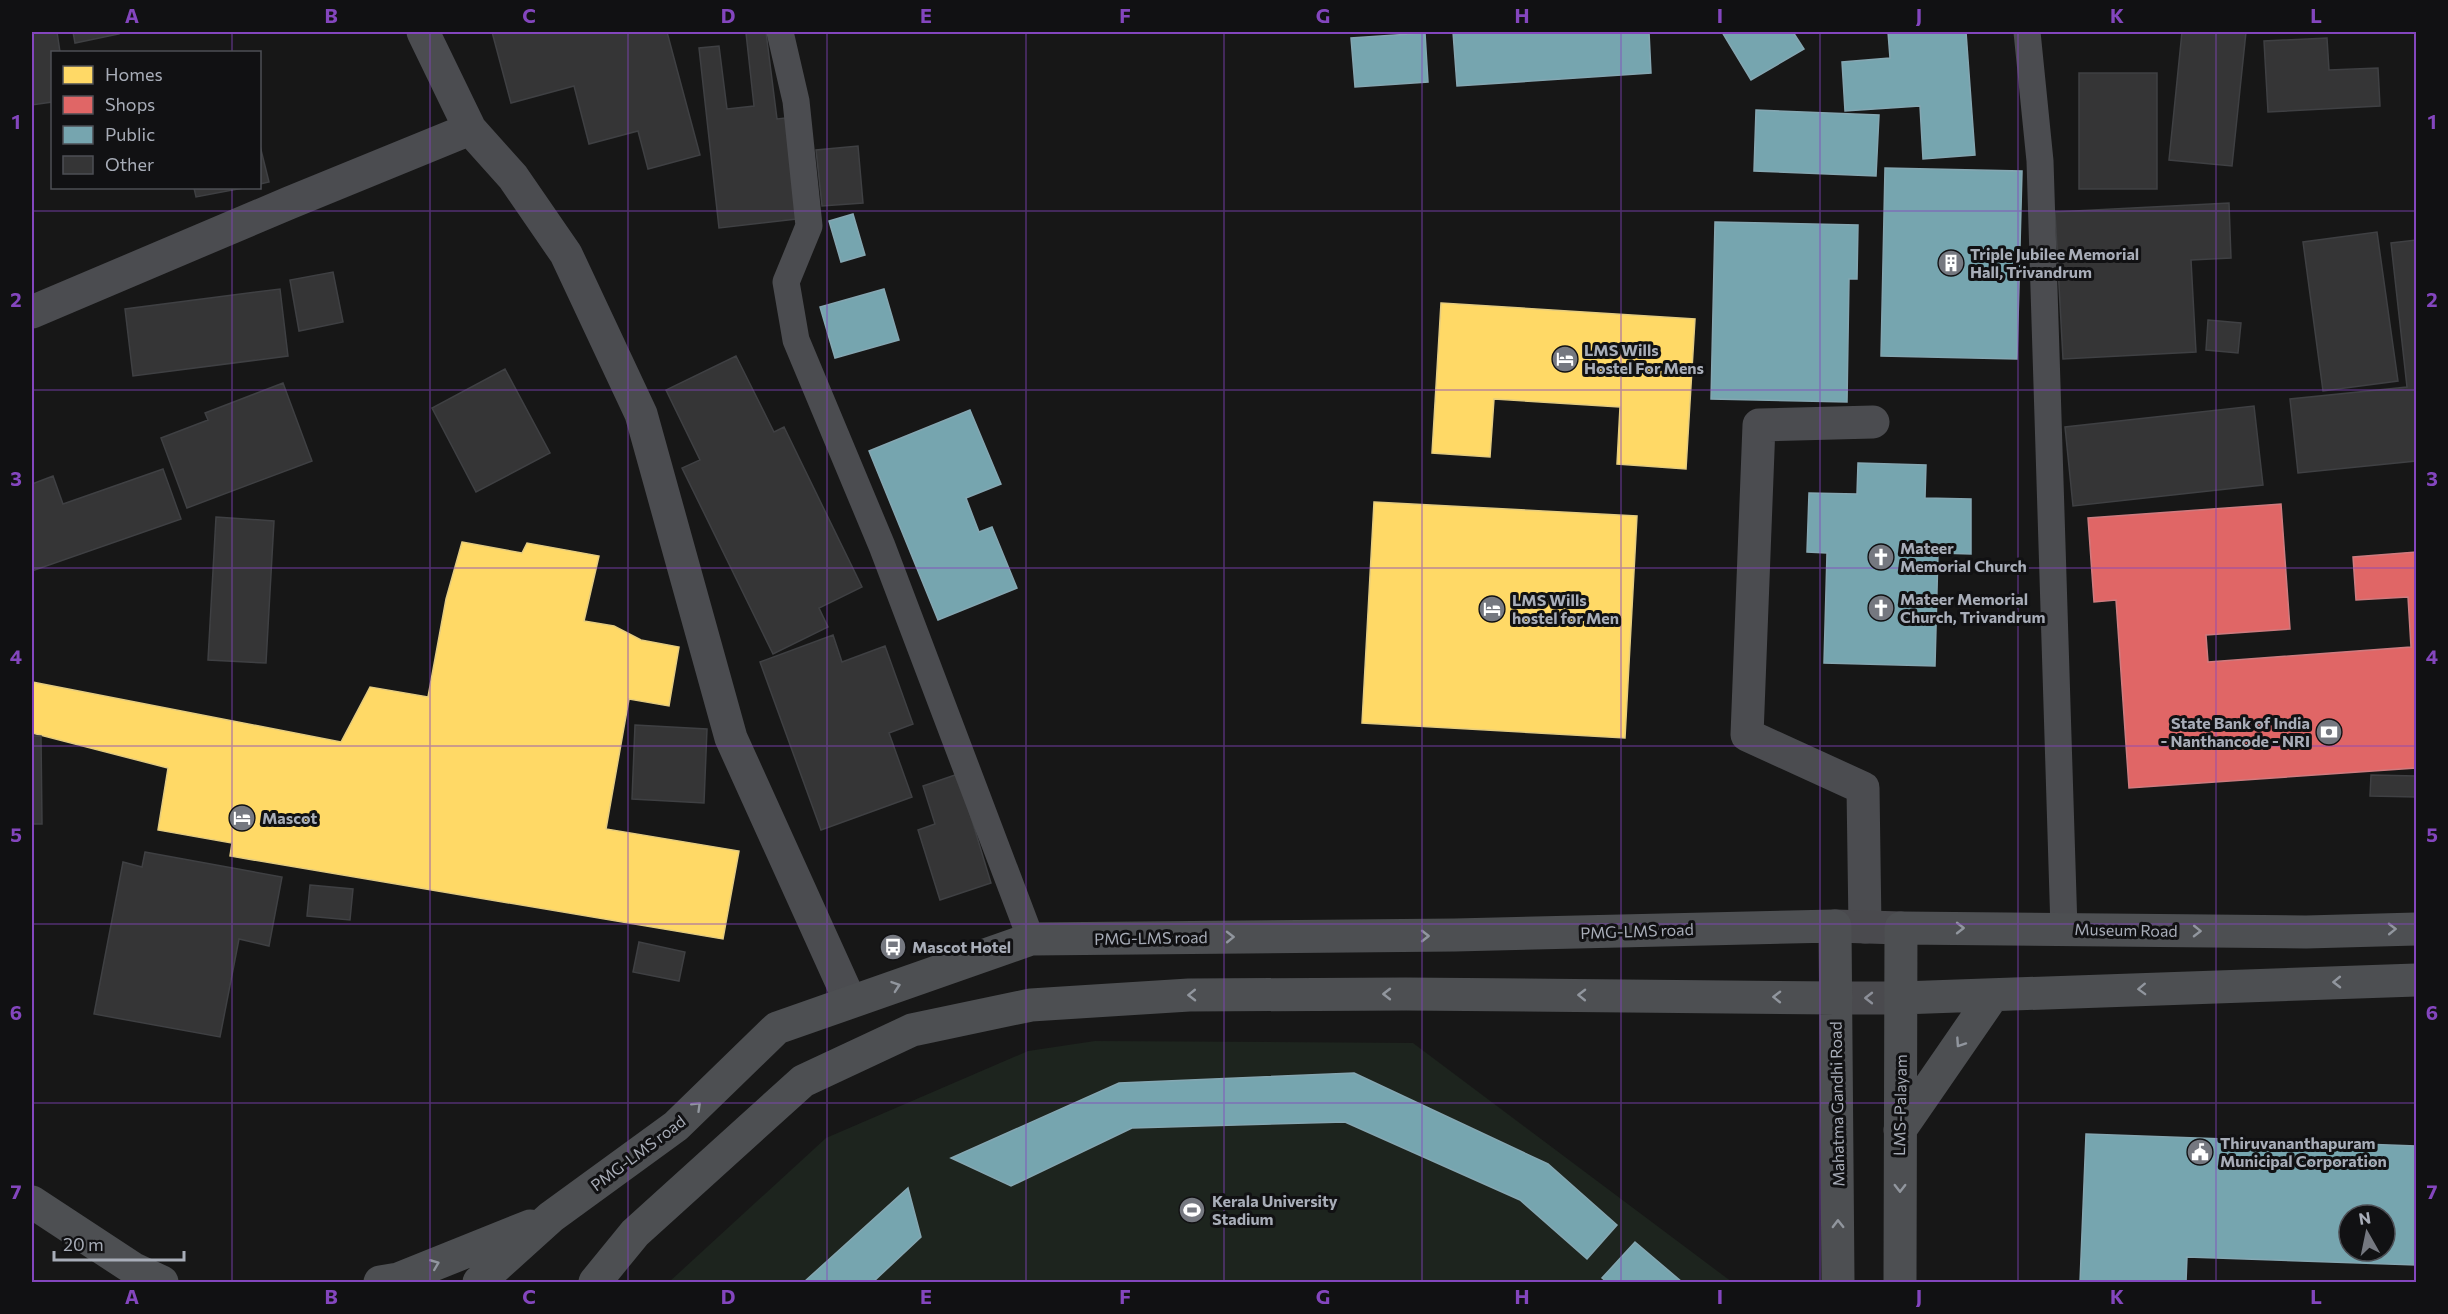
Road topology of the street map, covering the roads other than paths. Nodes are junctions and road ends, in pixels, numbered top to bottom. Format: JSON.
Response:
{"nodes":[{"id":1,"x":423,"y":32,"type":"edge"},
{"id":2,"x":780,"y":32,"type":"edge"},
{"id":3,"x":2026,"y":32,"type":"edge"},
{"id":4,"x":470,"y":129,"type":"junction"},
{"id":5,"x":32,"y":312,"type":"edge"},
{"id":6,"x":1873,"y":422,"type":"dead end"},
{"id":7,"x":1850,"y":926,"type":"junction"},
{"id":8,"x":1901,"y":928,"type":"junction"},
{"id":9,"x":2064,"y":929,"type":"junction"},
{"id":10,"x":2416,"y":929,"type":"edge"},
{"id":11,"x":1031,"y":939,"type":"junction"},
{"id":12,"x":2416,"y":980,"type":"edge"},
{"id":13,"x":1993,"y":995,"type":"junction"},
{"id":14,"x":1836,"y":998,"type":"junction"},
{"id":15,"x":1901,"y":998,"type":"junction"},
{"id":16,"x":850,"y":1001,"type":"junction"},
{"id":17,"x":1900,"y":1130,"type":"junction"},
{"id":18,"x":32,"y":1202,"type":"edge"},
{"id":19,"x":551,"y":1217,"type":"junction"},
{"id":20,"x":162,"y":1282,"type":"edge"},
{"id":21,"x":380,"y":1282,"type":"edge"},
{"id":22,"x":478,"y":1282,"type":"edge"},
{"id":23,"x":595,"y":1282,"type":"edge"},
{"id":24,"x":1838,"y":1282,"type":"edge"},
{"id":25,"x":1900,"y":1282,"type":"edge"}],
"edges":[{"from":1,"to":4,"type":"street"},
{"from":2,"to":11,"type":"lane"},
{"from":3,"to":9,"type":"lane"},
{"from":4,"to":5,"type":"street"},
{"from":4,"to":16,"type":"street"},
{"from":6,"to":7,"type":"street"},
{"from":7,"to":8,"type":"main road","name":"Museum Road"},
{"from":11,"to":7,"type":"main road","name":"PMG-LMS road","one_way":true},
{"from":7,"to":14,"type":"main road","name":"Mahatma Gandhi Road"},
{"from":8,"to":9,"type":"main road","name":"Museum Road","one_way":true},
{"from":8,"to":15,"type":"main road","name":"LMS-Palayam"},
{"from":9,"to":10,"type":"main road","name":"Museum Road","one_way":true},
{"from":16,"to":11,"type":"main road","name":"PMG-LMS road","one_way":true},
{"from":12,"to":13,"type":"main road","one_way":true},
{"from":13,"to":15,"type":"main road"},
{"from":13,"to":17,"type":"main road","one_way":true},
{"from":15,"to":14,"type":"main road","one_way":true},
{"from":14,"to":23,"type":"main road","one_way":true},
{"from":24,"to":14,"type":"main road","name":"Mahatma Gandhi Road","one_way":true},
{"from":15,"to":17,"type":"main road","name":"LMS-Palayam"},
{"from":19,"to":16,"type":"main road","name":"PMG-LMS road","one_way":true},
{"from":17,"to":25,"type":"main road","name":"LMS-Palayam","one_way":true},
{"from":18,"to":20,"type":"main road"},
{"from":21,"to":19,"type":"main road","one_way":true},
{"from":19,"to":22,"type":"main road"}]}
